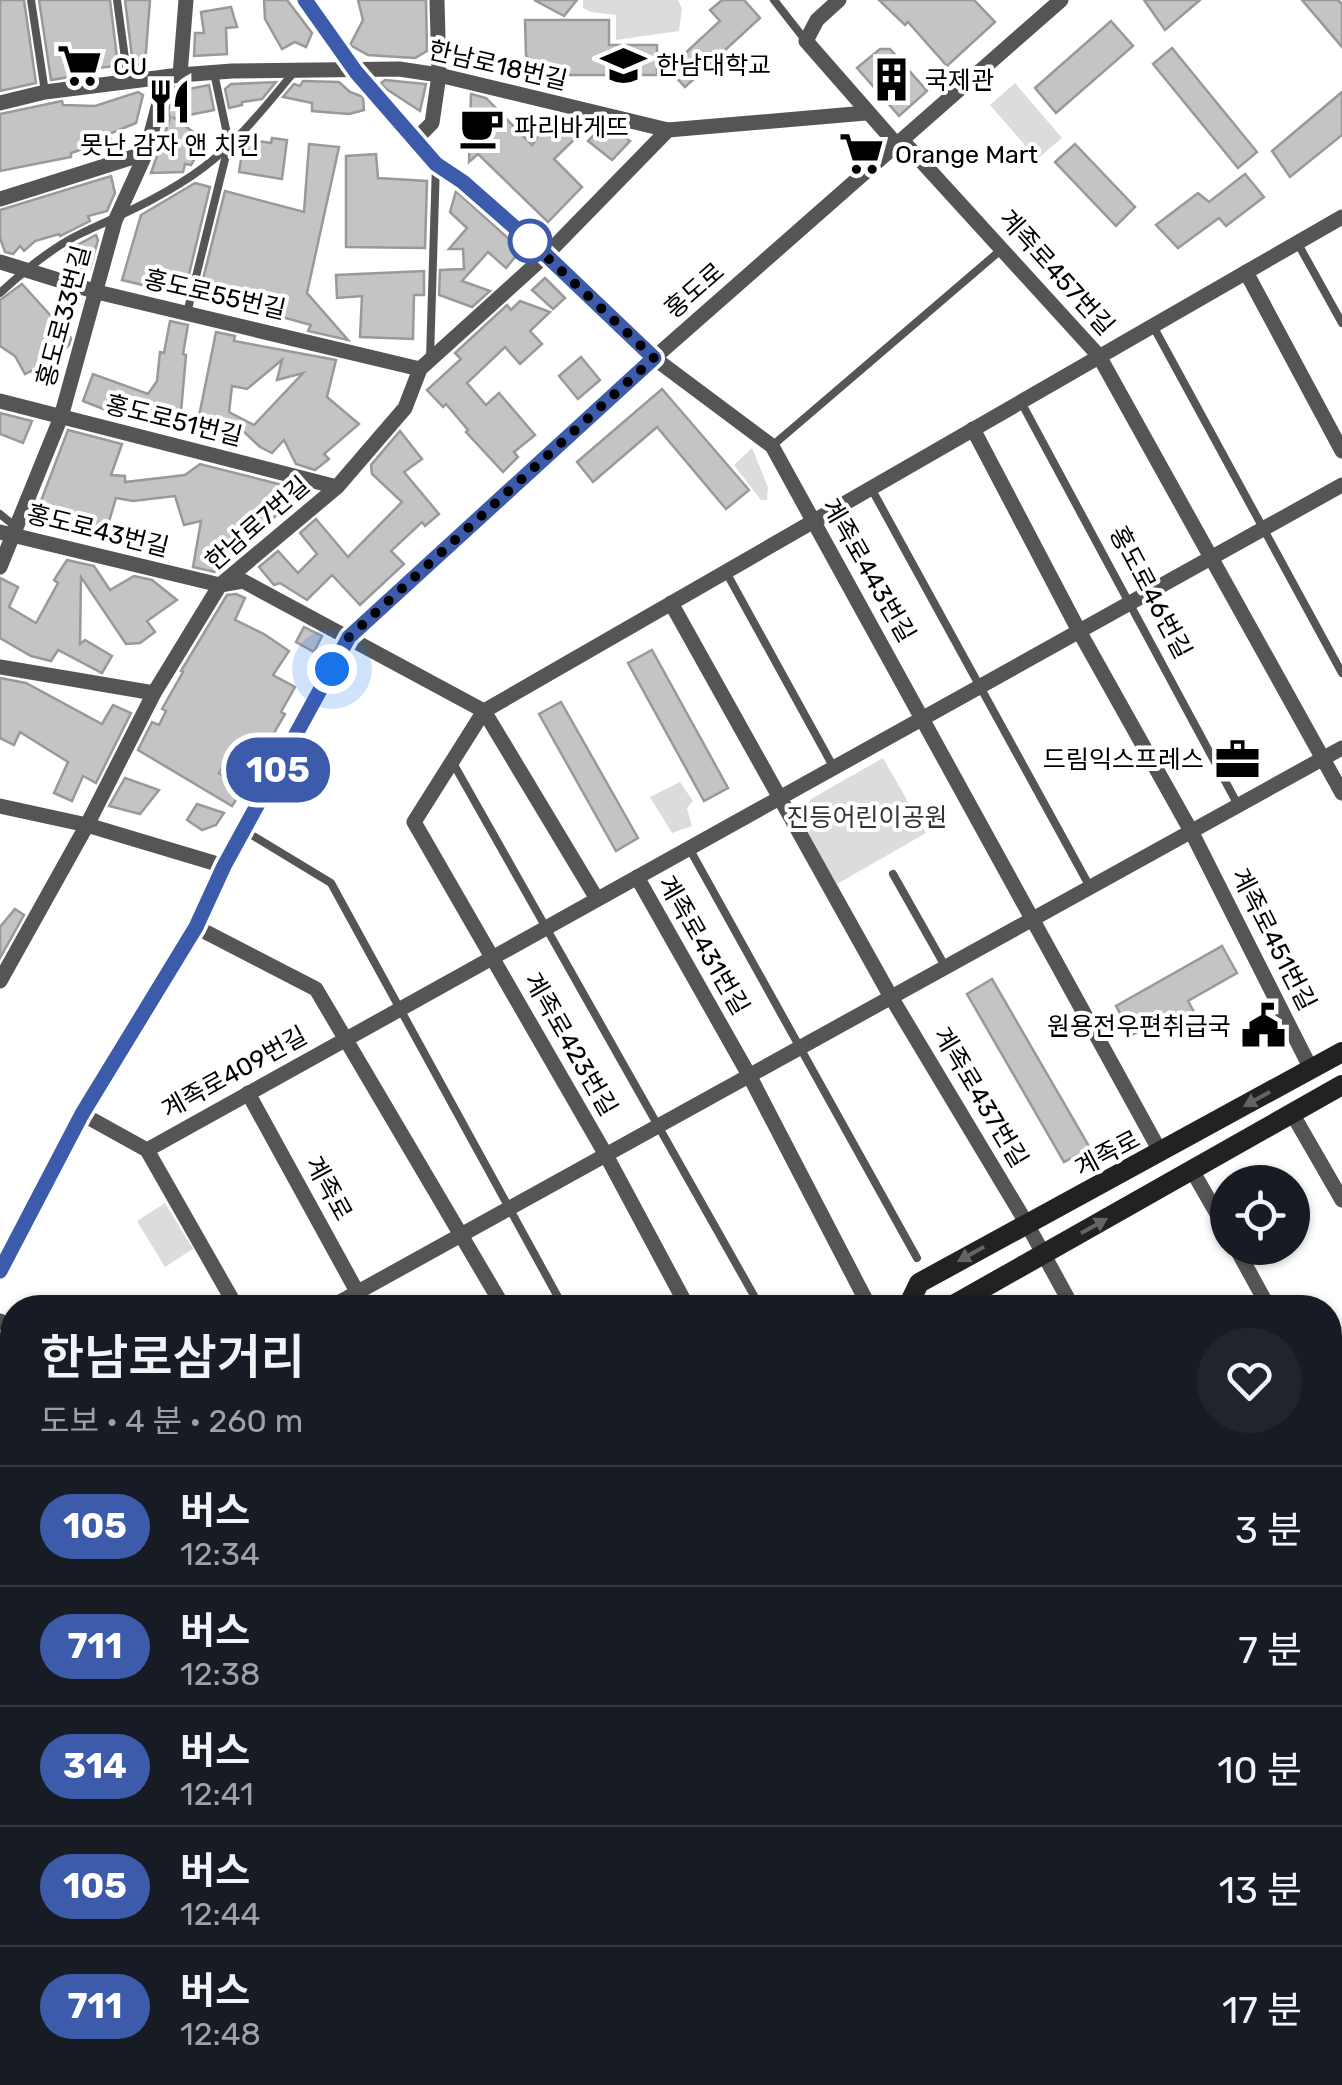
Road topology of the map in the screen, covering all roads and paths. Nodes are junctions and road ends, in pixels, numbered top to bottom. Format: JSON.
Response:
{"nodes":[{"id":1,"x":31,"y":0,"type":"edge"},
{"id":2,"x":117,"y":0,"type":"edge"},
{"id":3,"x":186,"y":0,"type":"edge"},
{"id":4,"x":305,"y":0,"type":"edge"},
{"id":5,"x":437,"y":0,"type":"edge"},
{"id":6,"x":774,"y":0,"type":"edge"},
{"id":7,"x":839,"y":0,"type":"edge"},
{"id":8,"x":1062,"y":0,"type":"edge"},
{"id":9,"x":806,"y":41,"type":"junction"},
{"id":10,"x":295,"y":71,"type":"junction"},
{"id":11,"x":356,"y":72,"type":"junction"},
{"id":12,"x":214,"y":73,"type":"junction"},
{"id":13,"x":438,"y":75,"type":"junction"},
{"id":14,"x":173,"y":76,"type":"junction"},
{"id":15,"x":128,"y":82,"type":"junction"},
{"id":16,"x":45,"y":92,"type":"junction"},
{"id":17,"x":0,"y":103,"type":"edge"},
{"id":18,"x":866,"y":113,"type":"junction"},
{"id":19,"x":668,"y":130,"type":"junction"},
{"id":20,"x":416,"y":140,"type":"junction"},
{"id":21,"x":230,"y":143,"type":"junction"},
{"id":22,"x":899,"y":143,"type":"junction"},
{"id":23,"x":146,"y":153,"type":"junction"},
{"id":24,"x":436,"y":164,"type":"junction"},
{"id":25,"x":0,"y":200,"type":"edge"},
{"id":26,"x":1342,"y":217,"type":"edge"},
{"id":27,"x":115,"y":221,"type":"junction"},
{"id":28,"x":1298,"y":242,"type":"junction"},
{"id":29,"x":1002,"y":249,"type":"junction"},
{"id":30,"x":546,"y":255,"type":"junction"},
{"id":31,"x":0,"y":262,"type":"edge"},
{"id":32,"x":27,"y":270,"type":"junction"},
{"id":33,"x":1246,"y":272,"type":"junction"},
{"id":34,"x":0,"y":292,"type":"edge"},
{"id":35,"x":96,"y":292,"type":"junction"},
{"id":36,"x":186,"y":313,"type":"junction"},
{"id":37,"x":1342,"y":323,"type":"edge"},
{"id":38,"x":1153,"y":326,"type":"junction"},
{"id":39,"x":1100,"y":356,"type":"junction"},
{"id":40,"x":654,"y":358,"type":"junction"},
{"id":41,"x":425,"y":363,"type":"junction"},
{"id":42,"x":0,"y":401,"type":"edge"},
{"id":43,"x":1021,"y":402,"type":"junction"},
{"id":44,"x":61,"y":416,"type":"junction"},
{"id":45,"x":973,"y":429,"type":"junction"},
{"id":46,"x":772,"y":446,"type":"junction"},
{"id":47,"x":1342,"y":450,"type":"edge"},
{"id":48,"x":1342,"y":485,"type":"edge"},
{"id":49,"x":337,"y":487,"type":"junction"},
{"id":50,"x":871,"y":488,"type":"junction"},
{"id":51,"x":0,"y":514,"type":"edge"},
{"id":52,"x":812,"y":522,"type":"junction"},
{"id":53,"x":1263,"y":529,"type":"junction"},
{"id":54,"x":11,"y":532,"type":"edge"},
{"id":55,"x":1213,"y":557,"type":"junction"},
{"id":56,"x":0,"y":567,"type":"edge"},
{"id":57,"x":726,"y":572,"type":"junction"},
{"id":58,"x":220,"y":585,"type":"junction"},
{"id":59,"x":671,"y":603,"type":"junction"},
{"id":60,"x":1129,"y":604,"type":"junction"},
{"id":61,"x":1079,"y":632,"type":"junction"},
{"id":62,"x":349,"y":637,"type":"junction"},
{"id":63,"x":0,"y":667,"type":"edge"},
{"id":64,"x":1342,"y":674,"type":"edge"},
{"id":65,"x":980,"y":686,"type":"junction"},
{"id":66,"x":154,"y":692,"type":"junction"},
{"id":67,"x":484,"y":711,"type":"junction"},
{"id":68,"x":924,"y":718,"type":"junction"},
{"id":69,"x":1342,"y":748,"type":"edge"},
{"id":70,"x":1323,"y":758,"type":"junction"},
{"id":71,"x":452,"y":761,"type":"junction"},
{"id":72,"x":834,"y":768,"type":"junction"},
{"id":73,"x":1342,"y":793,"type":"edge"},
{"id":74,"x":780,"y":798,"type":"junction"},
{"id":75,"x":1238,"y":805,"type":"junction"},
{"id":76,"x":0,"y":806,"type":"edge"},
{"id":77,"x":87,"y":825,"type":"junction"},
{"id":78,"x":246,"y":831,"type":"junction"},
{"id":79,"x":1191,"y":831,"type":"junction"},
{"id":80,"x":690,"y":848,"type":"junction"},
{"id":81,"x":224,"y":866,"type":"junction"},
{"id":82,"x":893,"y":874,"type":"dead end"},
{"id":83,"x":637,"y":877,"type":"junction"},
{"id":84,"x":1090,"y":888,"type":"junction"},
{"id":85,"x":597,"y":899,"type":"junction"},
{"id":86,"x":1032,"y":919,"type":"junction"},
{"id":87,"x":196,"y":927,"type":"junction"},
{"id":88,"x":546,"y":928,"type":"junction"},
{"id":89,"x":493,"y":957,"type":"junction"},
{"id":90,"x":946,"y":967,"type":"junction"},
{"id":91,"x":0,"y":981,"type":"edge"},
{"id":92,"x":891,"y":997,"type":"junction"},
{"id":93,"x":400,"y":1009,"type":"junction"},
{"id":94,"x":346,"y":1039,"type":"junction"},
{"id":95,"x":800,"y":1047,"type":"junction"},
{"id":96,"x":1342,"y":1052,"type":"edge"},
{"id":97,"x":1311,"y":1069,"type":"junction"},
{"id":98,"x":750,"y":1075,"type":"junction"},
{"id":99,"x":1342,"y":1085,"type":"edge"},
{"id":100,"x":248,"y":1093,"type":"junction"},
{"id":101,"x":82,"y":1114,"type":"junction"},
{"id":102,"x":1292,"y":1116,"type":"junction"},
{"id":103,"x":658,"y":1126,"type":"junction"},
{"id":104,"x":147,"y":1150,"type":"junction"},
{"id":105,"x":1161,"y":1152,"type":"junction"},
{"id":106,"x":606,"y":1155,"type":"junction"},
{"id":107,"x":1194,"y":1172,"type":"junction"},
{"id":108,"x":1342,"y":1200,"type":"edge"},
{"id":109,"x":1210,"y":1201,"type":"edge"},
{"id":110,"x":510,"y":1208,"type":"junction"},
{"id":111,"x":1027,"y":1224,"type":"junction"},
{"id":112,"x":462,"y":1234,"type":"junction"},
{"id":113,"x":1043,"y":1254,"type":"junction"},
{"id":114,"x":917,"y":1258,"type":"dead end"},
{"id":115,"x":1245,"y":1265,"type":"edge"},
{"id":116,"x":0,"y":1271,"type":"edge"},
{"id":117,"x":358,"y":1292,"type":"junction"},
{"id":118,"x":230,"y":1295,"type":"edge"},
{"id":119,"x":353,"y":1295,"type":"edge"},
{"id":120,"x":360,"y":1295,"type":"edge"},
{"id":121,"x":497,"y":1295,"type":"edge"},
{"id":122,"x":557,"y":1295,"type":"edge"},
{"id":123,"x":681,"y":1295,"type":"edge"},
{"id":124,"x":754,"y":1295,"type":"edge"},
{"id":125,"x":863,"y":1295,"type":"edge"},
{"id":126,"x":912,"y":1295,"type":"edge"},
{"id":127,"x":971,"y":1295,"type":"edge"},
{"id":128,"x":1066,"y":1295,"type":"edge"},
{"id":129,"x":1262,"y":1295,"type":"edge"}],
"edges":[{"from":1,"to":16,"type":"lane"},
{"from":2,"to":15,"type":"lane"},
{"from":3,"to":14,"type":"street","name":"홍도로33번길"},
{"from":4,"to":11,"type":"street","name":"계족로443번길"},
{"from":5,"to":13,"type":"street"},
{"from":6,"to":9,"type":"lane"},
{"from":7,"to":9,"type":"street"},
{"from":8,"to":22,"type":"street","name":"홍도로"},
{"from":9,"to":18,"type":"street","name":"계족로457번길"},
{"from":10,"to":11,"type":"street","name":"한남로18번길"},
{"from":10,"to":12,"type":"street","name":"한남로18번길"},
{"from":10,"to":21,"type":"lane"},
{"from":11,"to":13,"type":"street","name":"한남로18번길"},
{"from":11,"to":20,"type":"street","name":"계족로443번길"},
{"from":12,"to":14,"type":"street","name":"한남로18번길"},
{"from":12,"to":21,"type":"lane"},
{"from":13,"to":19,"type":"street","name":"한남로18번길"},
{"from":13,"to":20,"type":"street"},
{"from":14,"to":15,"type":"street","name":"한남로18번길"},
{"from":14,"to":23,"type":"street","name":"홍도로33번길"},
{"from":15,"to":16,"type":"street","name":"한남로18번길"},
{"from":16,"to":17,"type":"street","name":"한남로18번길"},
{"from":18,"to":19,"type":"street","name":"한남로18번길"},
{"from":18,"to":22,"type":"street","name":"계족로457번길"},
{"from":19,"to":30,"type":"street","name":"한남로7번길"},
{"from":20,"to":24,"type":"street","name":"계족로443번길"},
{"from":21,"to":27,"type":"lane"},
{"from":21,"to":36,"type":"lane"},
{"from":22,"to":29,"type":"street","name":"계족로457번길"},
{"from":22,"to":40,"type":"street","name":"홍도로"},
{"from":23,"to":25,"type":"street"},
{"from":23,"to":27,"type":"street","name":"홍도로33번길"},
{"from":24,"to":30,"type":"street","name":"계족로443번길"},
{"from":24,"to":41,"type":"lane"},
{"from":26,"to":28,"type":"street"},
{"from":27,"to":32,"type":"lane"},
{"from":27,"to":35,"type":"street","name":"홍도로33번길"},
{"from":28,"to":33,"type":"street"},
{"from":28,"to":37,"type":"lane"},
{"from":29,"to":39,"type":"street","name":"계족로457번길"},
{"from":29,"to":46,"type":"lane"},
{"from":30,"to":40,"type":"street","name":"계족로443번길"},
{"from":30,"to":41,"type":"street","name":"한남로7번길"},
{"from":31,"to":32,"type":"street","name":"홍도로55번길"},
{"from":32,"to":34,"type":"lane"},
{"from":32,"to":35,"type":"street","name":"홍도로55번길"},
{"from":33,"to":38,"type":"street"},
{"from":33,"to":47,"type":"street"},
{"from":35,"to":36,"type":"street","name":"홍도로55번길"},
{"from":35,"to":44,"type":"street","name":"홍도로33번길"},
{"from":36,"to":41,"type":"street","name":"홍도로55번길"},
{"from":38,"to":39,"type":"street"},
{"from":38,"to":53,"type":"lane"},
{"from":39,"to":43,"type":"street"},
{"from":39,"to":55,"type":"street","name":"계족로457번길"},
{"from":40,"to":46,"type":"street","name":"계족로443번길"},
{"from":40,"to":62,"type":"street","name":"홍도로"},
{"from":41,"to":49,"type":"street","name":"한남로7번길"},
{"from":42,"to":44,"type":"street","name":"홍도로51번길"},
{"from":43,"to":45,"type":"street"},
{"from":43,"to":60,"type":"lane","name":"홍도로46번길"},
{"from":44,"to":49,"type":"street","name":"홍도로51번길"},
{"from":44,"to":54,"type":"street","name":"홍도로33번길"},
{"from":45,"to":50,"type":"street"},
{"from":45,"to":61,"type":"street","name":"계족로451번길"},
{"from":46,"to":52,"type":"street","name":"계족로443번길"},
{"from":48,"to":53,"type":"street"},
{"from":49,"to":58,"type":"street","name":"한남로7번길"},
{"from":50,"to":52,"type":"street"},
{"from":50,"to":65,"type":"lane"},
{"from":51,"to":54,"type":"lane"},
{"from":52,"to":57,"type":"street"},
{"from":52,"to":68,"type":"street","name":"계족로443번길"},
{"from":53,"to":55,"type":"street"},
{"from":53,"to":64,"type":"lane"},
{"from":54,"to":56,"type":"street","name":"홍도로33번길"},
{"from":54,"to":58,"type":"street","name":"홍도로43번길"},
{"from":55,"to":60,"type":"street"},
{"from":55,"to":70,"type":"street","name":"계족로457번길"},
{"from":57,"to":59,"type":"street"},
{"from":57,"to":72,"type":"lane"},
{"from":58,"to":62,"type":"street","name":"홍도로43번길"},
{"from":58,"to":66,"type":"street","name":"한남로7번길"},
{"from":59,"to":67,"type":"street"},
{"from":59,"to":74,"type":"street","name":"계족로437번길"},
{"from":60,"to":61,"type":"street"},
{"from":60,"to":75,"type":"lane","name":"홍도로46번길"},
{"from":61,"to":65,"type":"street"},
{"from":61,"to":79,"type":"street","name":"계족로451번길"},
{"from":62,"to":67,"type":"street"},
{"from":62,"to":78,"type":"street","name":"홍도로"},
{"from":63,"to":66,"type":"street"},
{"from":65,"to":68,"type":"street"},
{"from":65,"to":84,"type":"lane"},
{"from":66,"to":77,"type":"street","name":"한남로7번길"},
{"from":67,"to":71,"type":"street","name":"계족로423번길"},
{"from":67,"to":85,"type":"street"},
{"from":68,"to":72,"type":"street"},
{"from":68,"to":86,"type":"street","name":"계족로443번길"},
{"from":69,"to":70,"type":"street"},
{"from":70,"to":73,"type":"street","name":"계족로457번길"},
{"from":70,"to":75,"type":"street"},
{"from":71,"to":88,"type":"lane"},
{"from":71,"to":89,"type":"street","name":"계족로423번길"},
{"from":72,"to":74,"type":"street"},
{"from":74,"to":80,"type":"street","name":"계족로431번길"},
{"from":74,"to":92,"type":"street","name":"계족로437번길"},
{"from":75,"to":79,"type":"street"},
{"from":76,"to":77,"type":"street"},
{"from":77,"to":81,"type":"street"},
{"from":77,"to":91,"type":"street","name":"한남로7번길"},
{"from":78,"to":81,"type":"street","name":"홍도로"},
{"from":78,"to":93,"type":"lane"},
{"from":79,"to":84,"type":"street"},
{"from":79,"to":97,"type":"street","name":"계족로451번길"},
{"from":80,"to":83,"type":"street","name":"계족로431번길"},
{"from":80,"to":95,"type":"lane"},
{"from":81,"to":87,"type":"street","name":"홍도로"},
{"from":82,"to":90,"type":"lane"},
{"from":83,"to":85,"type":"street","name":"계족로423번길"},
{"from":83,"to":98,"type":"street","name":"계족로431번길"},
{"from":84,"to":86,"type":"street"},
{"from":85,"to":88,"type":"street","name":"계족로423번길"},
{"from":86,"to":90,"type":"street"},
{"from":86,"to":105,"type":"street","name":"계족로443번길"},
{"from":87,"to":94,"type":"street"},
{"from":87,"to":101,"type":"street","name":"홍도로"},
{"from":88,"to":89,"type":"street","name":"계족로423번길"},
{"from":88,"to":103,"type":"lane"},
{"from":89,"to":93,"type":"street","name":"계족로409번길"},
{"from":89,"to":106,"type":"street","name":"계족로423번길"},
{"from":90,"to":92,"type":"street"},
{"from":92,"to":95,"type":"street"},
{"from":92,"to":111,"type":"street","name":"계족로437번길"},
{"from":93,"to":94,"type":"street","name":"계족로409번길"},
{"from":93,"to":110,"type":"lane"},
{"from":94,"to":100,"type":"street","name":"계족로409번길"},
{"from":94,"to":112,"type":"street"},
{"from":95,"to":98,"type":"street"},
{"from":95,"to":114,"type":"lane"},
{"from":96,"to":97,"type":"main road","name":"계족로"},
{"from":97,"to":105,"type":"main road","name":"계족로","one_way":true},
{"from":98,"to":103,"type":"street","name":"계족로423번길"},
{"from":98,"to":125,"type":"street","name":"계족로431번길"},
{"from":99,"to":102,"type":"main road"},
{"from":100,"to":104,"type":"street","name":"계족로409번길"},
{"from":100,"to":117,"type":"street","name":"계족로"},
{"from":101,"to":104,"type":"street","name":"계족로409번길"},
{"from":101,"to":116,"type":"street","name":"홍도로"},
{"from":102,"to":107,"type":"main road"},
{"from":102,"to":108,"type":"street"},
{"from":103,"to":106,"type":"street","name":"계족로423번길"},
{"from":103,"to":124,"type":"lane"},
{"from":104,"to":118,"type":"street","name":"계족로409번길"},
{"from":105,"to":111,"type":"main road","name":"계족로"},
{"from":106,"to":110,"type":"street"},
{"from":106,"to":123,"type":"street","name":"계족로423번길"},
{"from":107,"to":109,"type":"street"},
{"from":113,"to":107,"type":"main road","one_way":true},
{"from":110,"to":112,"type":"street"},
{"from":110,"to":122,"type":"lane"},
{"from":111,"to":113,"type":"street","name":"계족로437번길"},
{"from":111,"to":126,"type":"main road","name":"계족로","one_way":true},
{"from":112,"to":117,"type":"street"},
{"from":112,"to":121,"type":"street"},
{"from":113,"to":127,"type":"main road"},
{"from":113,"to":128,"type":"street","name":"계족로437번길"},
{"from":115,"to":129,"type":"street"},
{"from":117,"to":119,"type":"street"},
{"from":117,"to":120,"type":"street","name":"계족로"}]}
